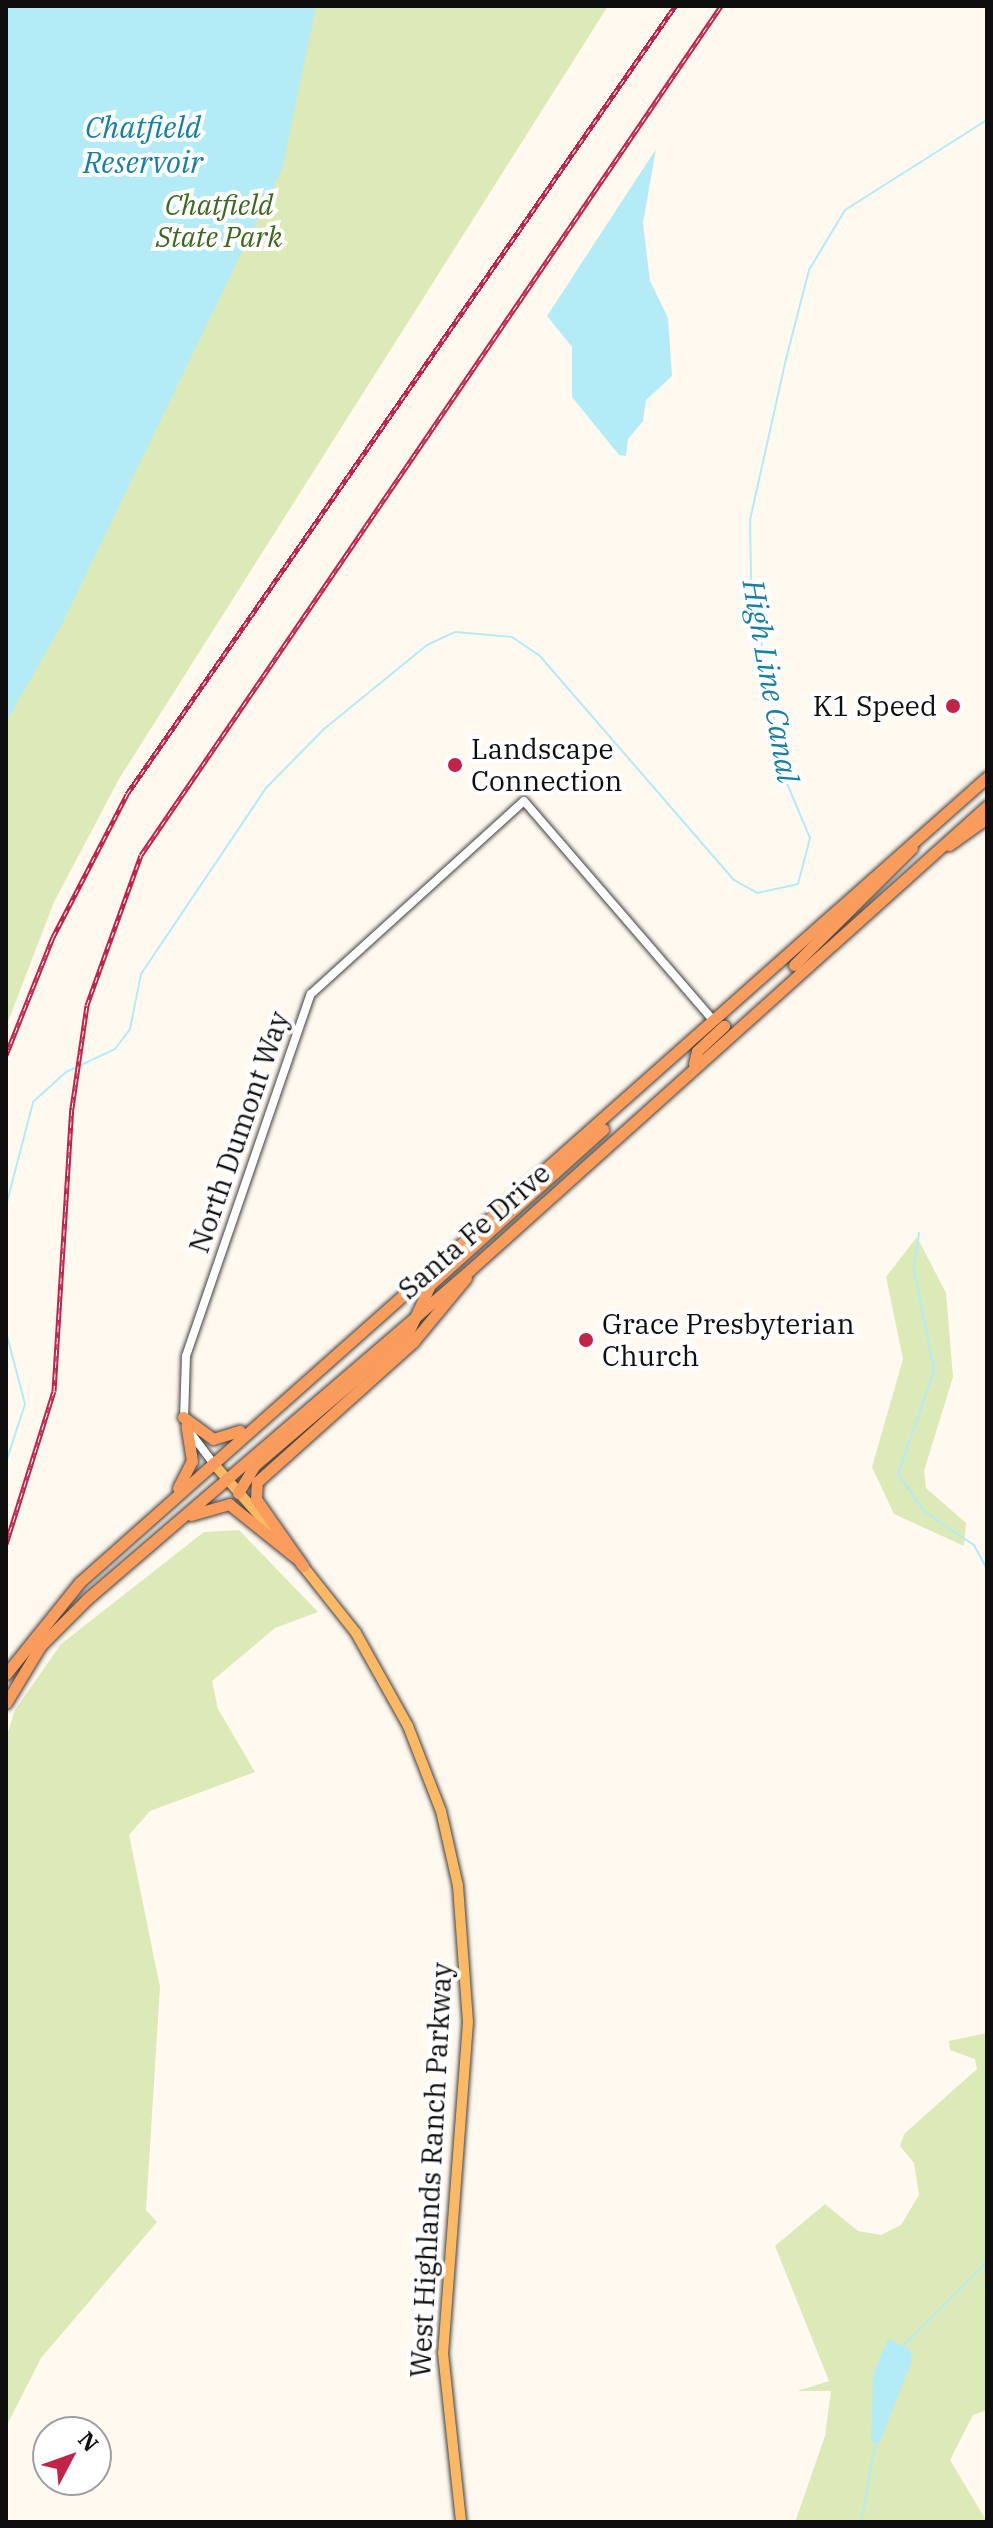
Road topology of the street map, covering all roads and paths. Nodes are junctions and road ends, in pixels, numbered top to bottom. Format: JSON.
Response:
{"nodes":[{"id":1,"x":987,"y":777,"type":"edge"},
{"id":2,"x":987,"y":806,"type":"edge"},
{"id":3,"x":987,"y":818,"type":"edge"},
{"id":4,"x":923,"y":832,"type":"junction"},
{"id":5,"x":934,"y":852,"type":"junction"},
{"id":6,"x":714,"y":1021,"type":"junction"},
{"id":7,"x":694,"y":1064,"type":"junction"},
{"id":8,"x":620,"y":1106,"type":"junction"},
{"id":9,"x":470,"y":1270,"type":"junction"},
{"id":10,"x":415,"y":1315,"type":"junction"},
{"id":11,"x":184,"y":1421,"type":"junction"},
{"id":12,"x":258,"y":1422,"type":"junction"},
{"id":13,"x":213,"y":1463,"type":"junction"},
{"id":14,"x":226,"y":1479,"type":"junction"},
{"id":15,"x":238,"y":1493,"type":"junction"},
{"id":16,"x":161,"y":1510,"type":"junction"},
{"id":17,"x":176,"y":1522,"type":"junction"},
{"id":18,"x":299,"y":1562,"type":"junction"},
{"id":19,"x":6,"y":1674,"type":"edge"},
{"id":20,"x":6,"y":1703,"type":"edge"},
{"id":21,"x":461,"y":2522,"type":"edge"}],
"edges":[{"from":1,"to":4,"type":"highway","name":"Santa Fe Drive"},
{"from":2,"to":5,"type":"highway","name":"Santa Fe Drive"},
{"from":3,"to":5,"type":"highway"},
{"from":4,"to":6,"type":"highway","name":"Santa Fe Drive"},
{"from":4,"to":7,"type":"highway"},
{"from":5,"to":7,"type":"highway","name":"Santa Fe Drive"},
{"from":6,"to":8,"type":"highway","name":"Santa Fe Drive"},
{"from":6,"to":11,"type":"street","name":"North Dumont Way"},
{"from":7,"to":9,"type":"highway","name":"Santa Fe Drive"},
{"from":8,"to":10,"type":"highway"},
{"from":8,"to":12,"type":"highway","name":"Santa Fe Drive"},
{"from":9,"to":10,"type":"highway","name":"Santa Fe Drive"},
{"from":9,"to":18,"type":"highway"},
{"from":10,"to":14,"type":"highway","name":"Santa Fe Drive"},
{"from":10,"to":15,"type":"highway"},
{"from":11,"to":12,"type":"highway"},
{"from":11,"to":13,"type":"street"},
{"from":11,"to":16,"type":"highway"},
{"from":12,"to":13,"type":"highway","name":"Santa Fe Drive"},
{"from":13,"to":14,"type":"main road","name":"West Highlands Ranch Parkway"},
{"from":13,"to":16,"type":"highway","name":"Santa Fe Drive"},
{"from":14,"to":15,"type":"main road","name":"West Highlands Ranch Parkway"},
{"from":14,"to":17,"type":"highway","name":"Santa Fe Drive"},
{"from":15,"to":18,"type":"main road","name":"West Highlands Ranch Parkway"},
{"from":16,"to":19,"type":"highway","name":"Santa Fe Drive"},
{"from":17,"to":18,"type":"highway"},
{"from":17,"to":20,"type":"highway","name":"Santa Fe Drive"},
{"from":18,"to":21,"type":"main road","name":"West Highlands Ranch Parkway"}]}
